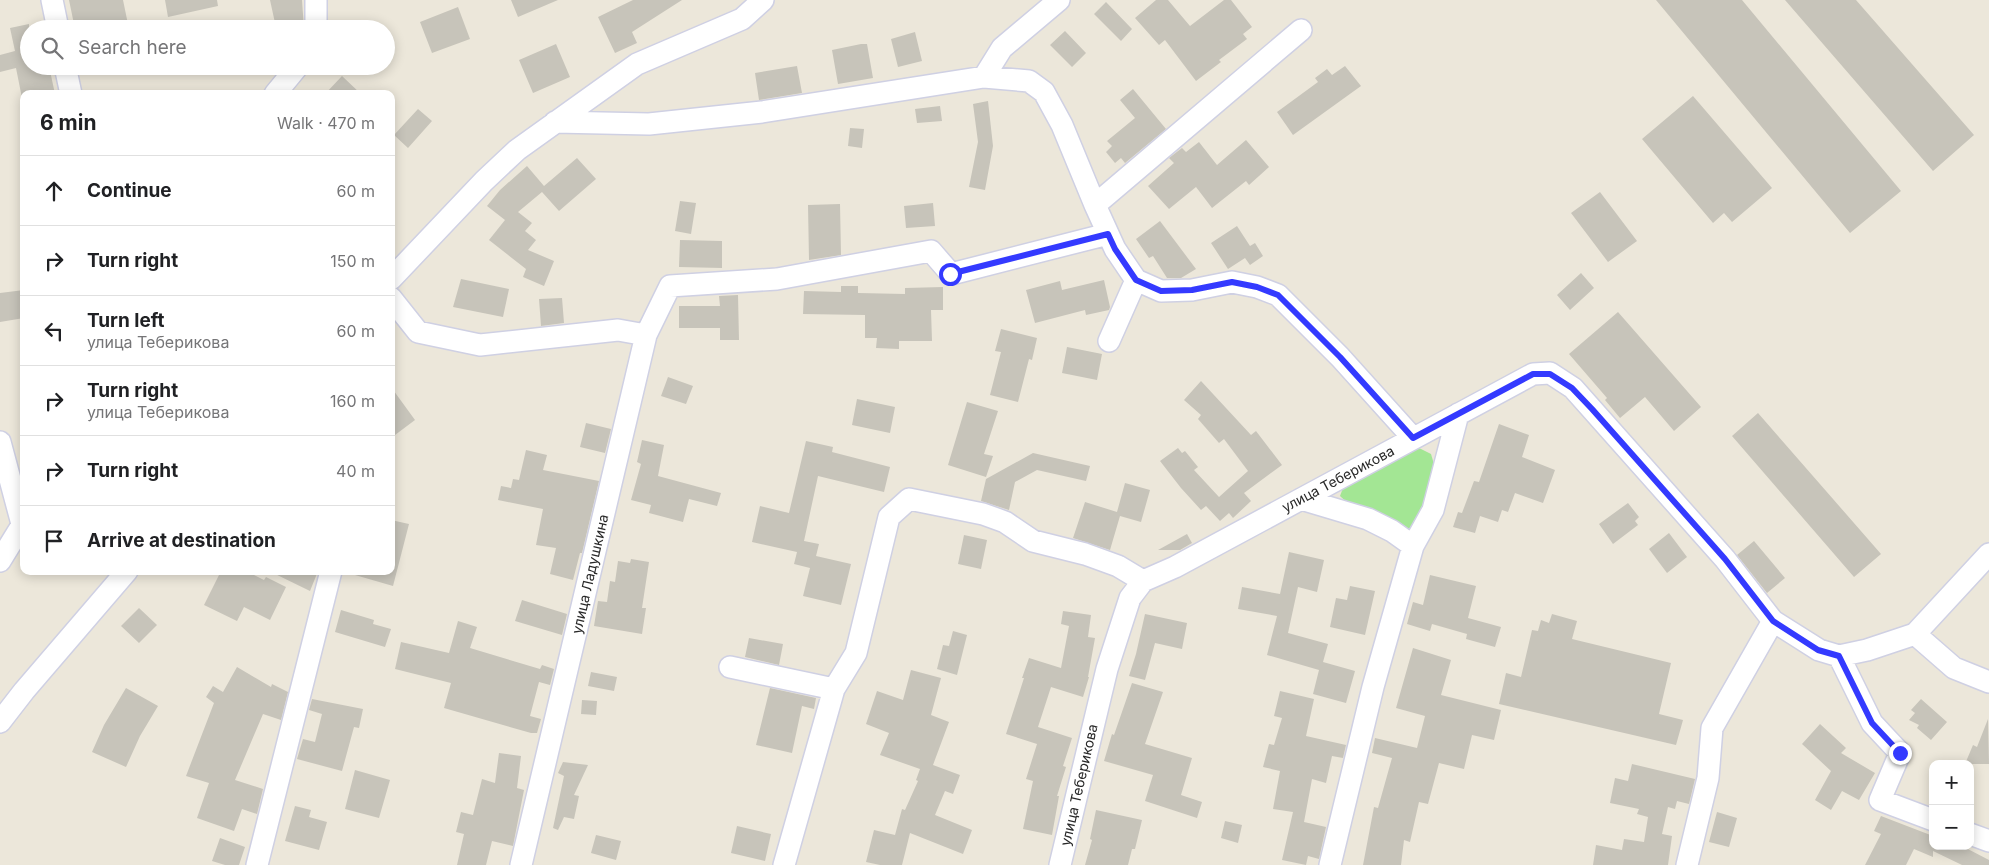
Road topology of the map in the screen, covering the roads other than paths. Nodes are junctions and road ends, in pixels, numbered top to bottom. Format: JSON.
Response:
{"nodes":[{"id":1,"x":52,"y":0,"type":"edge"},
{"id":2,"x":316,"y":0,"type":"edge"},
{"id":3,"x":763,"y":0,"type":"edge"},
{"id":4,"x":1059,"y":0,"type":"edge"},
{"id":5,"x":56,"y":20,"type":"edge"},
{"id":6,"x":316,"y":20,"type":"edge"},
{"id":7,"x":1301,"y":30,"type":"dead end"},
{"id":8,"x":67,"y":75,"type":"edge"},
{"id":9,"x":291,"y":75,"type":"edge"},
{"id":10,"x":984,"y":77,"type":"junction"},
{"id":11,"x":70,"y":90,"type":"edge"},
{"id":12,"x":278,"y":90,"type":"edge"},
{"id":13,"x":555,"y":122,"type":"junction"},
{"id":14,"x":1095,"y":205,"type":"junction"},
{"id":15,"x":1108,"y":234,"type":"junction"},
{"id":16,"x":395,"y":275,"type":"edge"},
{"id":17,"x":1136,"y":280,"type":"junction"},
{"id":18,"x":395,"y":303,"type":"edge"},
{"id":19,"x":646,"y":335,"type":"junction"},
{"id":20,"x":1109,"y":341,"type":"dead end"},
{"id":21,"x":1458,"y":414,"type":"junction"},
{"id":22,"x":1413,"y":438,"type":"junction"},
{"id":23,"x":0,"y":442,"type":"edge"},
{"id":24,"x":1301,"y":499,"type":"junction"},
{"id":25,"x":20,"y":512,"type":"edge"},
{"id":26,"x":20,"y":528,"type":"edge"},
{"id":27,"x":1413,"y":546,"type":"junction"},
{"id":28,"x":1989,"y":554,"type":"edge"},
{"id":29,"x":0,"y":561,"type":"edge"},
{"id":30,"x":124,"y":575,"type":"edge"},
{"id":31,"x":330,"y":575,"type":"edge"},
{"id":32,"x":1143,"y":580,"type":"junction"},
{"id":33,"x":1773,"y":621,"type":"junction"},
{"id":34,"x":1915,"y":634,"type":"junction"},
{"id":35,"x":1839,"y":656,"type":"junction"},
{"id":36,"x":730,"y":667,"type":"dead end"},
{"id":37,"x":1989,"y":682,"type":"edge"},
{"id":38,"x":834,"y":689,"type":"junction"},
{"id":39,"x":0,"y":722,"type":"edge"},
{"id":40,"x":1929,"y":818,"type":"edge"},
{"id":41,"x":1974,"y":835,"type":"edge"},
{"id":42,"x":1989,"y":841,"type":"edge"},
{"id":43,"x":257,"y":865,"type":"edge"},
{"id":44,"x":521,"y":865,"type":"edge"},
{"id":45,"x":784,"y":865,"type":"edge"},
{"id":46,"x":1060,"y":865,"type":"edge"},
{"id":47,"x":1330,"y":865,"type":"edge"},
{"id":48,"x":1687,"y":865,"type":"edge"}],
"edges":[{"from":1,"to":5,"type":"street"},
{"from":2,"to":6,"type":"street"},
{"from":3,"to":13,"type":"street"},
{"from":4,"to":10,"type":"street"},
{"from":7,"to":14,"type":"street"},
{"from":8,"to":11,"type":"street"},
{"from":9,"to":12,"type":"street"},
{"from":10,"to":13,"type":"street"},
{"from":10,"to":14,"type":"street"},
{"from":13,"to":16,"type":"street"},
{"from":14,"to":15,"type":"street"},
{"from":15,"to":17,"type":"street"},
{"from":15,"to":19,"type":"street","name":"улица Ладушкина"},
{"from":17,"to":20,"type":"street"},
{"from":17,"to":22,"type":"street"},
{"from":18,"to":19,"type":"street"},
{"from":19,"to":44,"type":"street","name":"улица Ладушкина"},
{"from":21,"to":22,"type":"street","name":"улица Теберикова"},
{"from":21,"to":27,"type":"street"},
{"from":21,"to":33,"type":"street","name":"улица Теберикова"},
{"from":22,"to":24,"type":"street","name":"улица Теберикова"},
{"from":23,"to":25,"type":"street"},
{"from":24,"to":27,"type":"street"},
{"from":24,"to":32,"type":"street","name":"улица Теберикова"},
{"from":26,"to":29,"type":"street"},
{"from":27,"to":47,"type":"street"},
{"from":28,"to":34,"type":"street"},
{"from":30,"to":39,"type":"street"},
{"from":31,"to":43,"type":"street"},
{"from":32,"to":38,"type":"street"},
{"from":32,"to":46,"type":"street","name":"улица Теберикова"},
{"from":33,"to":35,"type":"street","name":"улица Теберикова"},
{"from":33,"to":48,"type":"street"},
{"from":34,"to":35,"type":"street"},
{"from":34,"to":37,"type":"street"},
{"from":35,"to":40,"type":"street"},
{"from":36,"to":38,"type":"street"},
{"from":38,"to":45,"type":"street"},
{"from":41,"to":42,"type":"street"}]}
